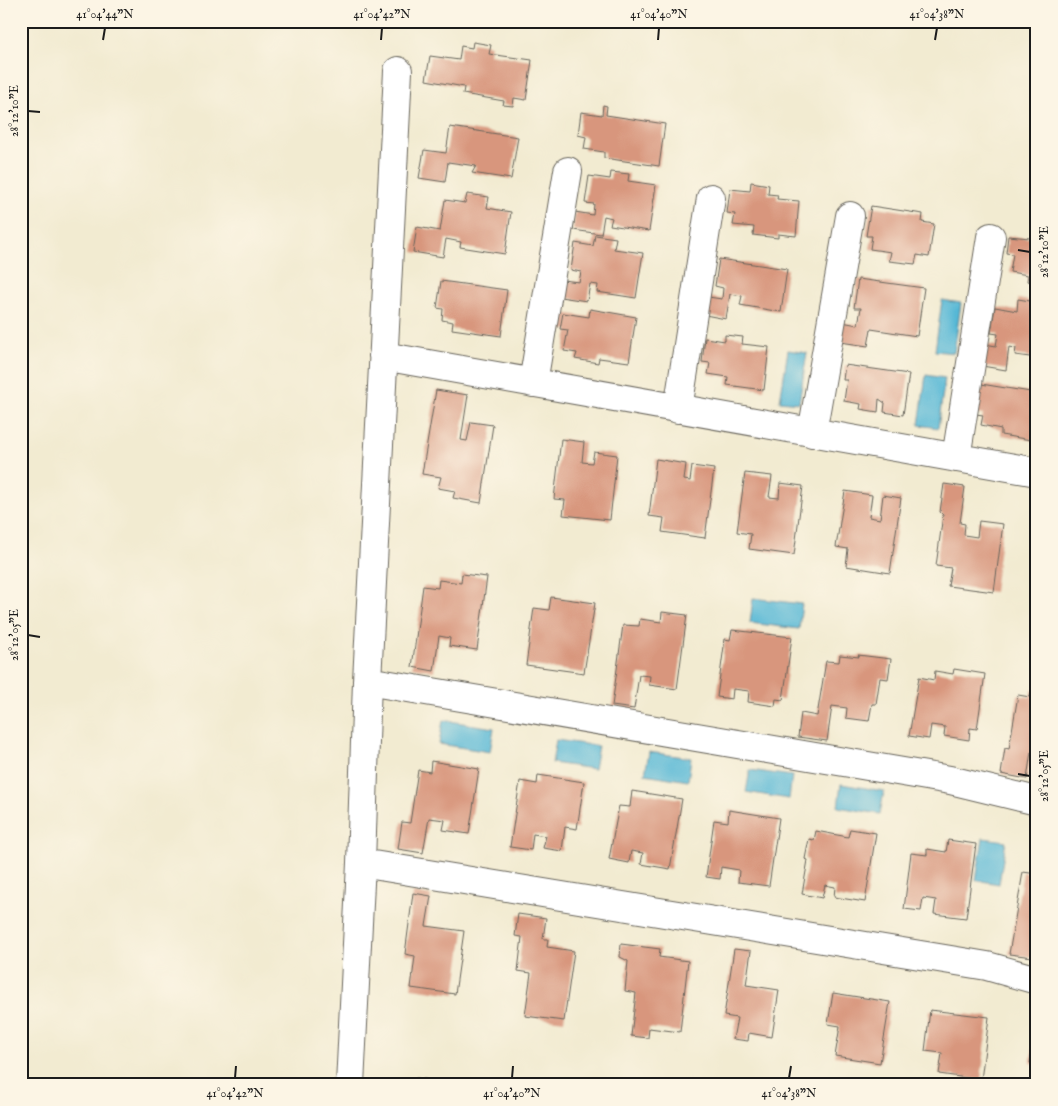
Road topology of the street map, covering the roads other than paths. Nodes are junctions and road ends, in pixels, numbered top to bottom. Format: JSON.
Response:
{"nodes":[{"id":1,"x":398,"y":71,"type":"dead end"},
{"id":2,"x":568,"y":171,"type":"dead end"},
{"id":3,"x":711,"y":198,"type":"dead end"},
{"id":4,"x":850,"y":216,"type":"dead end"},
{"id":5,"x":991,"y":236,"type":"dead end"},
{"id":6,"x":383,"y":356,"type":"junction"},
{"id":7,"x":532,"y":383,"type":"junction"},
{"id":8,"x":678,"y":409,"type":"junction"},
{"id":9,"x":812,"y":432,"type":"junction"},
{"id":10,"x":956,"y":458,"type":"junction"},
{"id":11,"x":1037,"y":472,"type":"edge"},
{"id":12,"x":368,"y":681,"type":"junction"},
{"id":13,"x":1037,"y":801,"type":"edge"},
{"id":14,"x":361,"y":863,"type":"junction"},
{"id":15,"x":1037,"y":980,"type":"edge"},
{"id":16,"x":350,"y":1085,"type":"edge"}],
"edges":[{"from":1,"to":6,"type":"street"},
{"from":2,"to":7,"type":"street"},
{"from":3,"to":8,"type":"street"},
{"from":4,"to":9,"type":"street"},
{"from":5,"to":10,"type":"street"},
{"from":6,"to":7,"type":"street"},
{"from":6,"to":12,"type":"street"},
{"from":7,"to":8,"type":"street"},
{"from":8,"to":9,"type":"street"},
{"from":9,"to":10,"type":"street"},
{"from":10,"to":11,"type":"street"},
{"from":12,"to":13,"type":"street"},
{"from":12,"to":14,"type":"street"},
{"from":14,"to":15,"type":"street"},
{"from":14,"to":16,"type":"street"}]}
